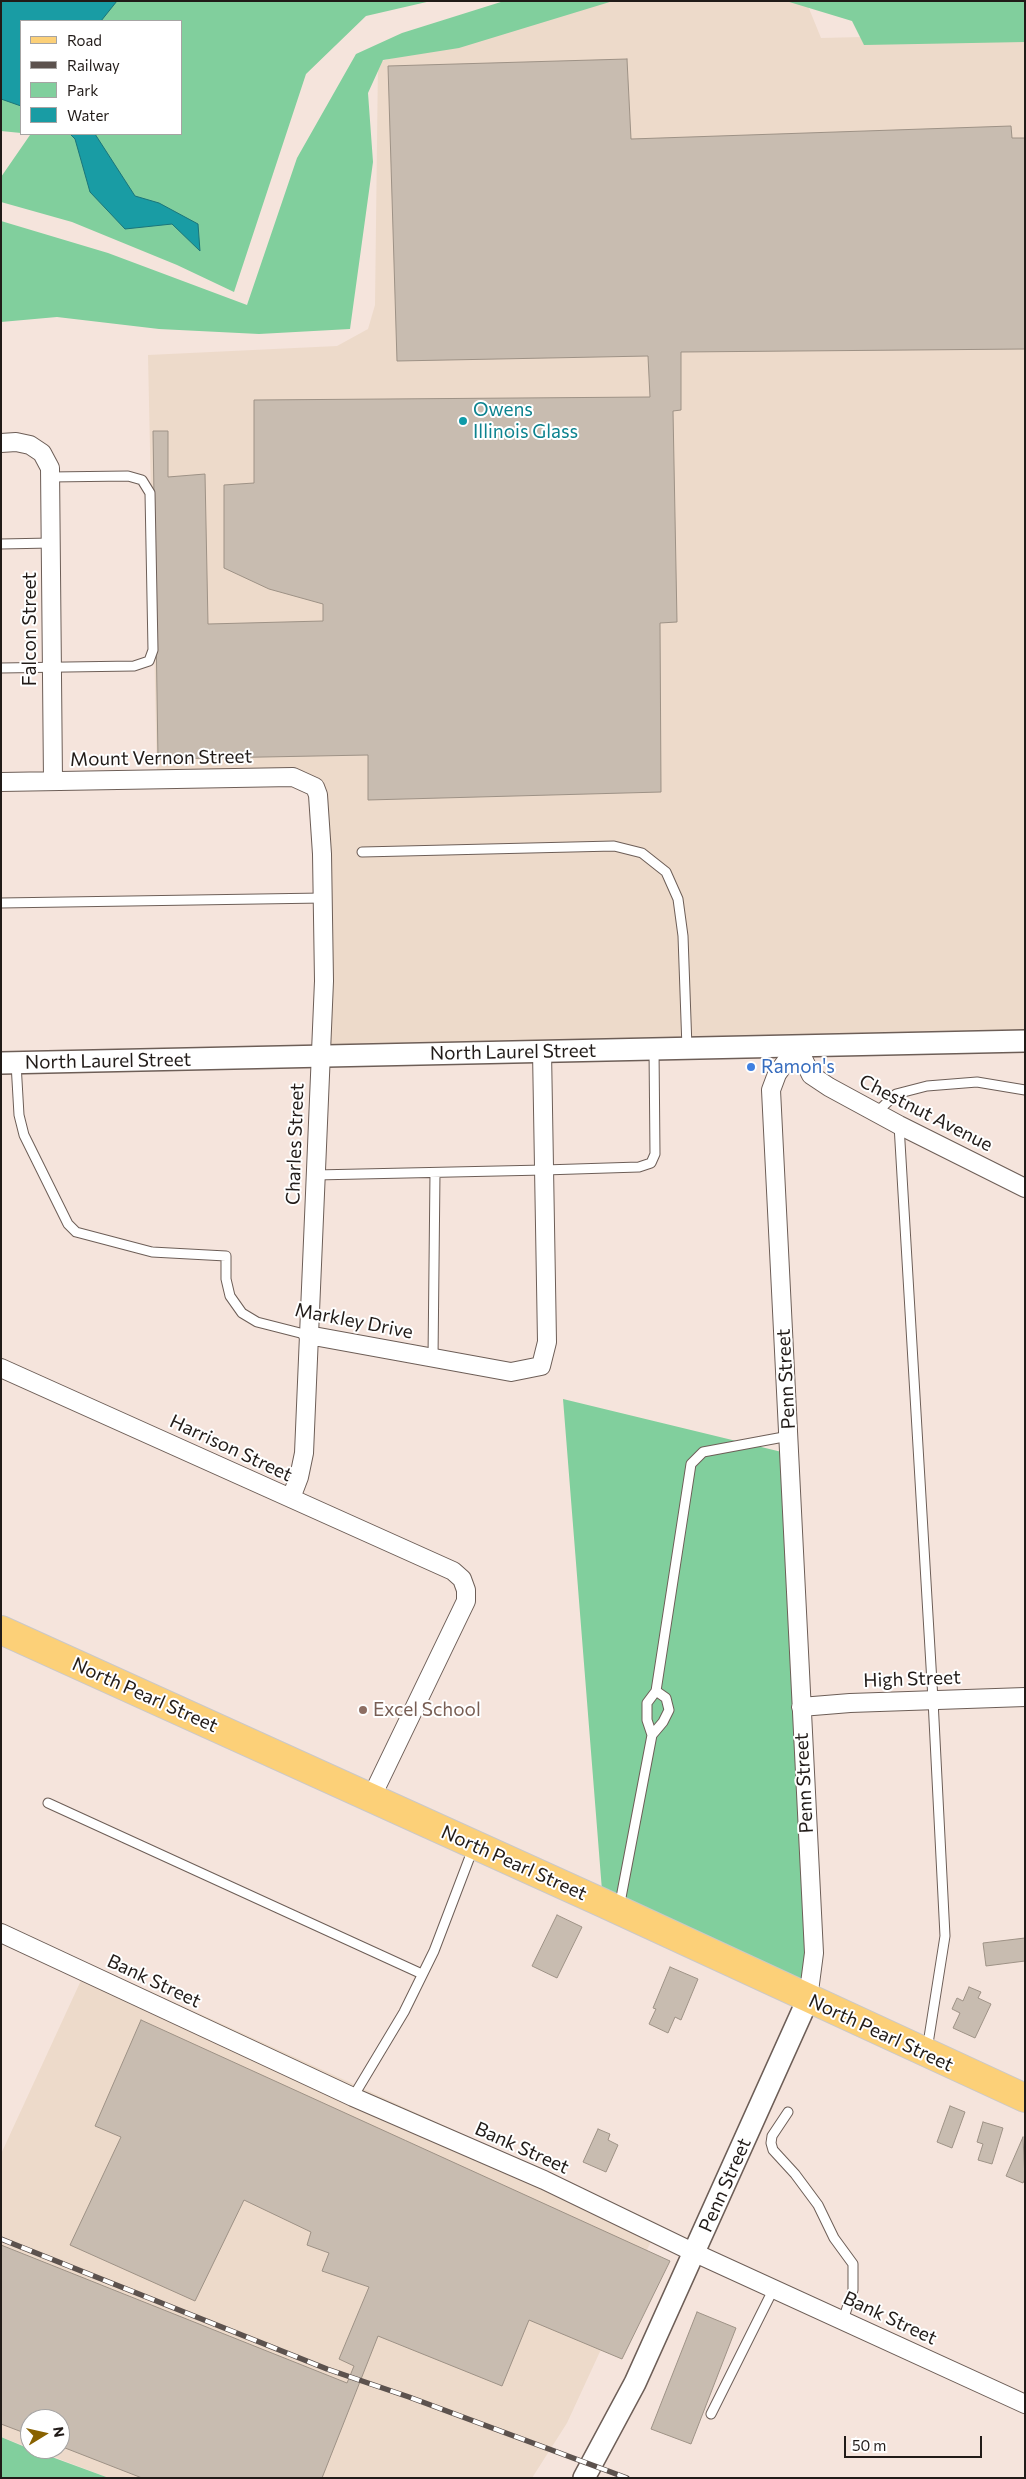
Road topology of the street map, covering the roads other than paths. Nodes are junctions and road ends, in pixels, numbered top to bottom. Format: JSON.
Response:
{"nodes":[{"id":1,"x":1,"y":443,"type":"edge"},
{"id":2,"x":50,"y":477,"type":"junction"},
{"id":3,"x":51,"y":543,"type":"junction"},
{"id":4,"x":1,"y":544,"type":"edge"},
{"id":5,"x":52,"y":667,"type":"junction"},
{"id":6,"x":1,"y":668,"type":"edge"},
{"id":7,"x":53,"y":781,"type":"junction"},
{"id":8,"x":1,"y":782,"type":"edge"},
{"id":9,"x":316,"y":791,"type":"joint"},
{"id":10,"x":362,"y":852,"type":"dead end"},
{"id":11,"x":323,"y":898,"type":"junction"},
{"id":12,"x":1,"y":903,"type":"edge"},
{"id":13,"x":1025,"y":1041,"type":"edge"},
{"id":14,"x":797,"y":1046,"type":"junction"},
{"id":15,"x":687,"y":1048,"type":"junction"},
{"id":16,"x":654,"y":1049,"type":"junction"},
{"id":17,"x":542,"y":1052,"type":"junction"},
{"id":18,"x":320,"y":1054,"type":"junction"},
{"id":19,"x":8,"y":1063,"type":"edge"},
{"id":20,"x":1025,"y":1090,"type":"edge"},
{"id":21,"x":876,"y":1113,"type":"junction"},
{"id":22,"x":899,"y":1125,"type":"junction"},
{"id":23,"x":544,"y":1170,"type":"junction"},
{"id":24,"x":435,"y":1173,"type":"junction"},
{"id":25,"x":315,"y":1175,"type":"junction"},
{"id":26,"x":1025,"y":1188,"type":"edge"},
{"id":27,"x":308,"y":1335,"type":"junction"},
{"id":28,"x":433,"y":1358,"type":"junction"},
{"id":29,"x":1,"y":1368,"type":"edge"},
{"id":30,"x":789,"y":1436,"type":"junction"},
{"id":31,"x":291,"y":1498,"type":"junction"},
{"id":32,"x":1,"y":1630,"type":"edge"},
{"id":33,"x":656,"y":1691,"type":"junction"},
{"id":34,"x":1025,"y":1697,"type":"edge"},
{"id":35,"x":933,"y":1700,"type":"junction"},
{"id":36,"x":801,"y":1707,"type":"junction"},
{"id":37,"x":652,"y":1735,"type":"junction"},
{"id":38,"x":371,"y":1798,"type":"junction"},
{"id":39,"x":48,"y":1803,"type":"dead end"},
{"id":40,"x":474,"y":1846,"type":"junction"},
{"id":41,"x":619,"y":1911,"type":"junction"},
{"id":42,"x":1,"y":1933,"type":"edge"},
{"id":43,"x":422,"y":1974,"type":"junction"},
{"id":44,"x":808,"y":1999,"type":"junction"},
{"id":45,"x":926,"y":2053,"type":"junction"},
{"id":46,"x":353,"y":2097,"type":"junction"},
{"id":47,"x":1025,"y":2098,"type":"edge"},
{"id":48,"x":788,"y":2112,"type":"dead end"},
{"id":49,"x":695,"y":2252,"type":"junction"},
{"id":50,"x":774,"y":2288,"type":"junction"},
{"id":51,"x":844,"y":2320,"type":"junction"},
{"id":52,"x":1025,"y":2404,"type":"edge"},
{"id":53,"x":711,"y":2414,"type":"dead end"},
{"id":54,"x":584,"y":2478,"type":"edge"}],
"edges":[{"from":1,"to":2,"type":"street","name":"Falcon Street"},
{"from":2,"to":3,"type":"street","name":"Falcon Street"},
{"from":2,"to":5,"type":"lane"},
{"from":3,"to":4,"type":"lane"},
{"from":3,"to":5,"type":"street","name":"Falcon Street"},
{"from":5,"to":6,"type":"lane"},
{"from":5,"to":7,"type":"street","name":"Falcon Street"},
{"from":7,"to":8,"type":"street","name":"Mount Vernon Street"},
{"from":7,"to":9,"type":"street","name":"Mount Vernon Street"},
{"from":9,"to":11,"type":"street","name":"Charles Street"},
{"from":10,"to":15,"type":"lane"},
{"from":11,"to":12,"type":"lane"},
{"from":11,"to":18,"type":"street","name":"Charles Street"},
{"from":13,"to":14,"type":"street","name":"North Laurel Street"},
{"from":14,"to":15,"type":"street","name":"North Laurel Street"},
{"from":14,"to":21,"type":"street","name":"Chestnut Avenue"},
{"from":14,"to":30,"type":"street","name":"Penn Street"},
{"from":15,"to":16,"type":"street","name":"North Laurel Street"},
{"from":16,"to":17,"type":"street","name":"North Laurel Street"},
{"from":16,"to":23,"type":"lane"},
{"from":17,"to":18,"type":"street","name":"North Laurel Street"},
{"from":17,"to":23,"type":"street","name":"Markley Drive"},
{"from":18,"to":19,"type":"street","name":"North Laurel Street"},
{"from":18,"to":25,"type":"street","name":"Charles Street"},
{"from":19,"to":27,"type":"lane","name":"Markley Drive"},
{"from":20,"to":21,"type":"lane"},
{"from":21,"to":22,"type":"street","name":"Chestnut Avenue"},
{"from":22,"to":26,"type":"street","name":"Chestnut Avenue"},
{"from":22,"to":35,"type":"lane"},
{"from":23,"to":24,"type":"lane"},
{"from":23,"to":28,"type":"street","name":"Markley Drive"},
{"from":24,"to":25,"type":"lane"},
{"from":24,"to":28,"type":"lane"},
{"from":25,"to":27,"type":"street","name":"Charles Street"},
{"from":27,"to":28,"type":"street","name":"Markley Drive"},
{"from":27,"to":31,"type":"street","name":"Charles Street"},
{"from":29,"to":31,"type":"street","name":"Harrison Street"},
{"from":30,"to":33,"type":"lane"},
{"from":30,"to":36,"type":"street","name":"Penn Street"},
{"from":31,"to":38,"type":"street","name":"Harrison Street"},
{"from":32,"to":38,"type":"main road","name":"North Pearl Street"},
{"from":33,"to":37,"type":"lane"},
{"from":33,"to":37,"type":"lane"},
{"from":34,"to":35,"type":"street","name":"High Street"},
{"from":35,"to":36,"type":"street","name":"High Street"},
{"from":35,"to":45,"type":"lane"},
{"from":36,"to":44,"type":"street","name":"Penn Street"},
{"from":37,"to":41,"type":"lane"},
{"from":38,"to":40,"type":"main road","name":"North Pearl Street"},
{"from":39,"to":43,"type":"lane"},
{"from":40,"to":41,"type":"main road","name":"North Pearl Street"},
{"from":40,"to":43,"type":"lane"},
{"from":41,"to":44,"type":"main road","name":"North Pearl Street"},
{"from":42,"to":46,"type":"street","name":"Bank Street"},
{"from":43,"to":46,"type":"lane"},
{"from":44,"to":45,"type":"main road","name":"North Pearl Street"},
{"from":44,"to":49,"type":"street","name":"Penn Street"},
{"from":45,"to":47,"type":"main road","name":"North Pearl Street"},
{"from":46,"to":49,"type":"street","name":"Bank Street"},
{"from":48,"to":51,"type":"lane"},
{"from":49,"to":50,"type":"street","name":"Bank Street"},
{"from":49,"to":54,"type":"street","name":"Penn Street"},
{"from":50,"to":51,"type":"street","name":"Bank Street"},
{"from":50,"to":53,"type":"lane"},
{"from":51,"to":52,"type":"street","name":"Bank Street"}]}
